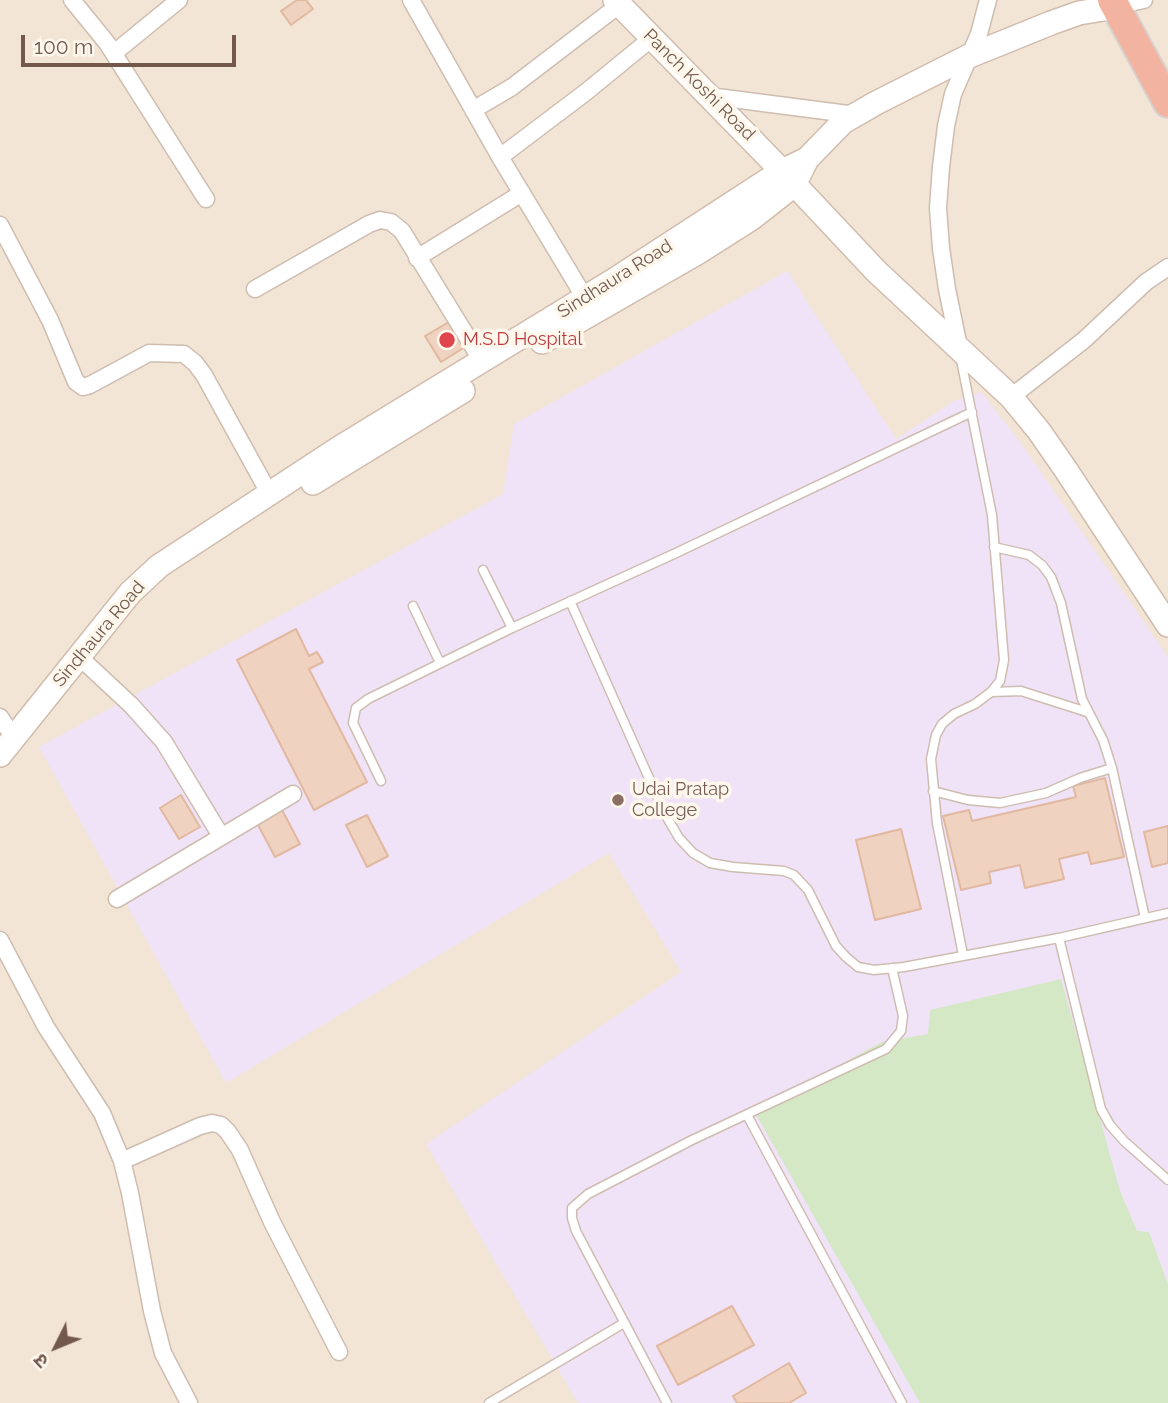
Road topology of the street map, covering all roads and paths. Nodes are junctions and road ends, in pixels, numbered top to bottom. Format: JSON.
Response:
{"nodes":[{"id":1,"x":72,"y":0,"type":"edge"},
{"id":2,"x":179,"y":0,"type":"edge"},
{"id":3,"x":411,"y":0,"type":"edge"},
{"id":4,"x":988,"y":0,"type":"edge"},
{"id":5,"x":617,"y":2,"type":"edge"},
{"id":6,"x":1125,"y":2,"type":"edge"},
{"id":7,"x":652,"y":38,"type":"junction"},
{"id":8,"x":114,"y":53,"type":"junction"},
{"id":9,"x":967,"y":57,"type":"junction"},
{"id":10,"x":1168,"y":75,"type":"edge"},
{"id":11,"x":709,"y":96,"type":"junction"},
{"id":12,"x":1168,"y":103,"type":"edge"},
{"id":13,"x":473,"y":110,"type":"junction"},
{"id":14,"x":856,"y":115,"type":"junction"},
{"id":15,"x":500,"y":156,"type":"junction"},
{"id":16,"x":788,"y":178,"type":"junction"},
{"id":17,"x":522,"y":193,"type":"junction"},
{"id":18,"x":206,"y":199,"type":"dead end"},
{"id":19,"x":0,"y":225,"type":"edge"},
{"id":20,"x":417,"y":258,"type":"junction"},
{"id":21,"x":1168,"y":267,"type":"edge"},
{"id":22,"x":255,"y":289,"type":"dead end"},
{"id":23,"x":585,"y":298,"type":"junction"},
{"id":24,"x":959,"y":350,"type":"junction"},
{"id":25,"x":482,"y":361,"type":"junction"},
{"id":26,"x":1011,"y":397,"type":"junction"},
{"id":27,"x":972,"y":412,"type":"junction"},
{"id":28,"x":269,"y":493,"type":"junction"},
{"id":29,"x":995,"y":547,"type":"junction"},
{"id":30,"x":483,"y":570,"type":"dead end"},
{"id":31,"x":570,"y":601,"type":"junction"},
{"id":32,"x":413,"y":606,"type":"dead end"},
{"id":33,"x":1168,"y":625,"type":"edge"},
{"id":34,"x":512,"y":628,"type":"junction"},
{"id":35,"x":440,"y":663,"type":"junction"},
{"id":36,"x":88,"y":665,"type":"junction"},
{"id":37,"x":991,"y":692,"type":"junction"},
{"id":38,"x":1087,"y":712,"type":"junction"},
{"id":39,"x":0,"y":717,"type":"edge"},
{"id":40,"x":7,"y":746,"type":"edge"},
{"id":41,"x":1112,"y":768,"type":"junction"},
{"id":42,"x":0,"y":775,"type":"edge"},
{"id":43,"x":381,"y":781,"type":"dead end"},
{"id":44,"x":933,"y":791,"type":"junction"},
{"id":45,"x":293,"y":794,"type":"dead end"},
{"id":46,"x":222,"y":836,"type":"junction"},
{"id":47,"x":117,"y":899,"type":"dead end"},
{"id":48,"x":1168,"y":913,"type":"edge"},
{"id":49,"x":1145,"y":918,"type":"junction"},
{"id":50,"x":1059,"y":938,"type":"junction"},
{"id":51,"x":0,"y":940,"type":"edge"},
{"id":52,"x":963,"y":955,"type":"junction"},
{"id":53,"x":892,"y":968,"type":"junction"},
{"id":54,"x":747,"y":1115,"type":"junction"},
{"id":55,"x":122,"y":1161,"type":"junction"},
{"id":56,"x":1168,"y":1180,"type":"edge"},
{"id":57,"x":624,"y":1323,"type":"junction"},
{"id":58,"x":339,"y":1352,"type":"dead end"},
{"id":59,"x":189,"y":1403,"type":"edge"},
{"id":60,"x":489,"y":1403,"type":"edge"},
{"id":61,"x":667,"y":1403,"type":"edge"},
{"id":62,"x":902,"y":1403,"type":"edge"}],
"edges":[{"from":1,"to":8,"type":"street"},
{"from":2,"to":8,"type":"street"},
{"from":3,"to":13,"type":"street"},
{"from":4,"to":9,"type":"street"},
{"from":5,"to":7,"type":"street","name":"Panch Koshi Road"},
{"from":5,"to":13,"type":"street"},
{"from":6,"to":9,"type":"street","name":"Sindhaura Road"},
{"from":6,"to":10,"type":"highway"},
{"from":6,"to":12,"type":"highway"},
{"from":7,"to":11,"type":"street","name":"Panch Koshi Road"},
{"from":7,"to":15,"type":"street"},
{"from":8,"to":18,"type":"street"},
{"from":9,"to":14,"type":"street","name":"Sindhaura Road"},
{"from":9,"to":24,"type":"street"},
{"from":11,"to":14,"type":"street"},
{"from":11,"to":16,"type":"street","name":"Panch Koshi Road"},
{"from":13,"to":15,"type":"street"},
{"from":14,"to":16,"type":"street","name":"Sindhaura Road"},
{"from":15,"to":17,"type":"street"},
{"from":16,"to":23,"type":"street","name":"Sindhaura Road"},
{"from":16,"to":24,"type":"street","name":"Panch Koshi Road"},
{"from":16,"to":36,"type":"street"},
{"from":17,"to":20,"type":"street"},
{"from":17,"to":23,"type":"street"},
{"from":19,"to":28,"type":"street"},
{"from":20,"to":22,"type":"street"},
{"from":20,"to":25,"type":"street"},
{"from":21,"to":26,"type":"street"},
{"from":23,"to":25,"type":"street","name":"Sindhaura Road"},
{"from":24,"to":26,"type":"street","name":"Panch Koshi Road"},
{"from":24,"to":27,"type":"lane"},
{"from":25,"to":28,"type":"street","name":"Sindhaura Road"},
{"from":26,"to":33,"type":"street","name":"Panch Koshi Road"},
{"from":27,"to":29,"type":"lane"},
{"from":27,"to":31,"type":"lane"},
{"from":28,"to":40,"type":"street","name":"Sindhaura Road"},
{"from":29,"to":37,"type":"lane"},
{"from":29,"to":38,"type":"lane"},
{"from":30,"to":34,"type":"lane"},
{"from":31,"to":34,"type":"lane"},
{"from":31,"to":53,"type":"lane"},
{"from":32,"to":35,"type":"lane"},
{"from":34,"to":35,"type":"lane"},
{"from":35,"to":43,"type":"lane"},
{"from":36,"to":42,"type":"street"},
{"from":36,"to":46,"type":"street"},
{"from":37,"to":38,"type":"lane"},
{"from":37,"to":44,"type":"lane"},
{"from":38,"to":41,"type":"lane"},
{"from":39,"to":40,"type":"street"},
{"from":41,"to":44,"type":"lane"},
{"from":41,"to":49,"type":"lane"},
{"from":44,"to":52,"type":"lane"},
{"from":45,"to":46,"type":"street"},
{"from":46,"to":47,"type":"street"},
{"from":48,"to":49,"type":"lane"},
{"from":49,"to":50,"type":"lane"},
{"from":50,"to":52,"type":"lane"},
{"from":50,"to":56,"type":"lane"},
{"from":51,"to":55,"type":"street"},
{"from":52,"to":53,"type":"lane"},
{"from":53,"to":54,"type":"lane"},
{"from":54,"to":57,"type":"lane"},
{"from":54,"to":62,"type":"lane"},
{"from":55,"to":58,"type":"street"},
{"from":55,"to":59,"type":"street"},
{"from":57,"to":60,"type":"lane"},
{"from":57,"to":61,"type":"lane"}]}
